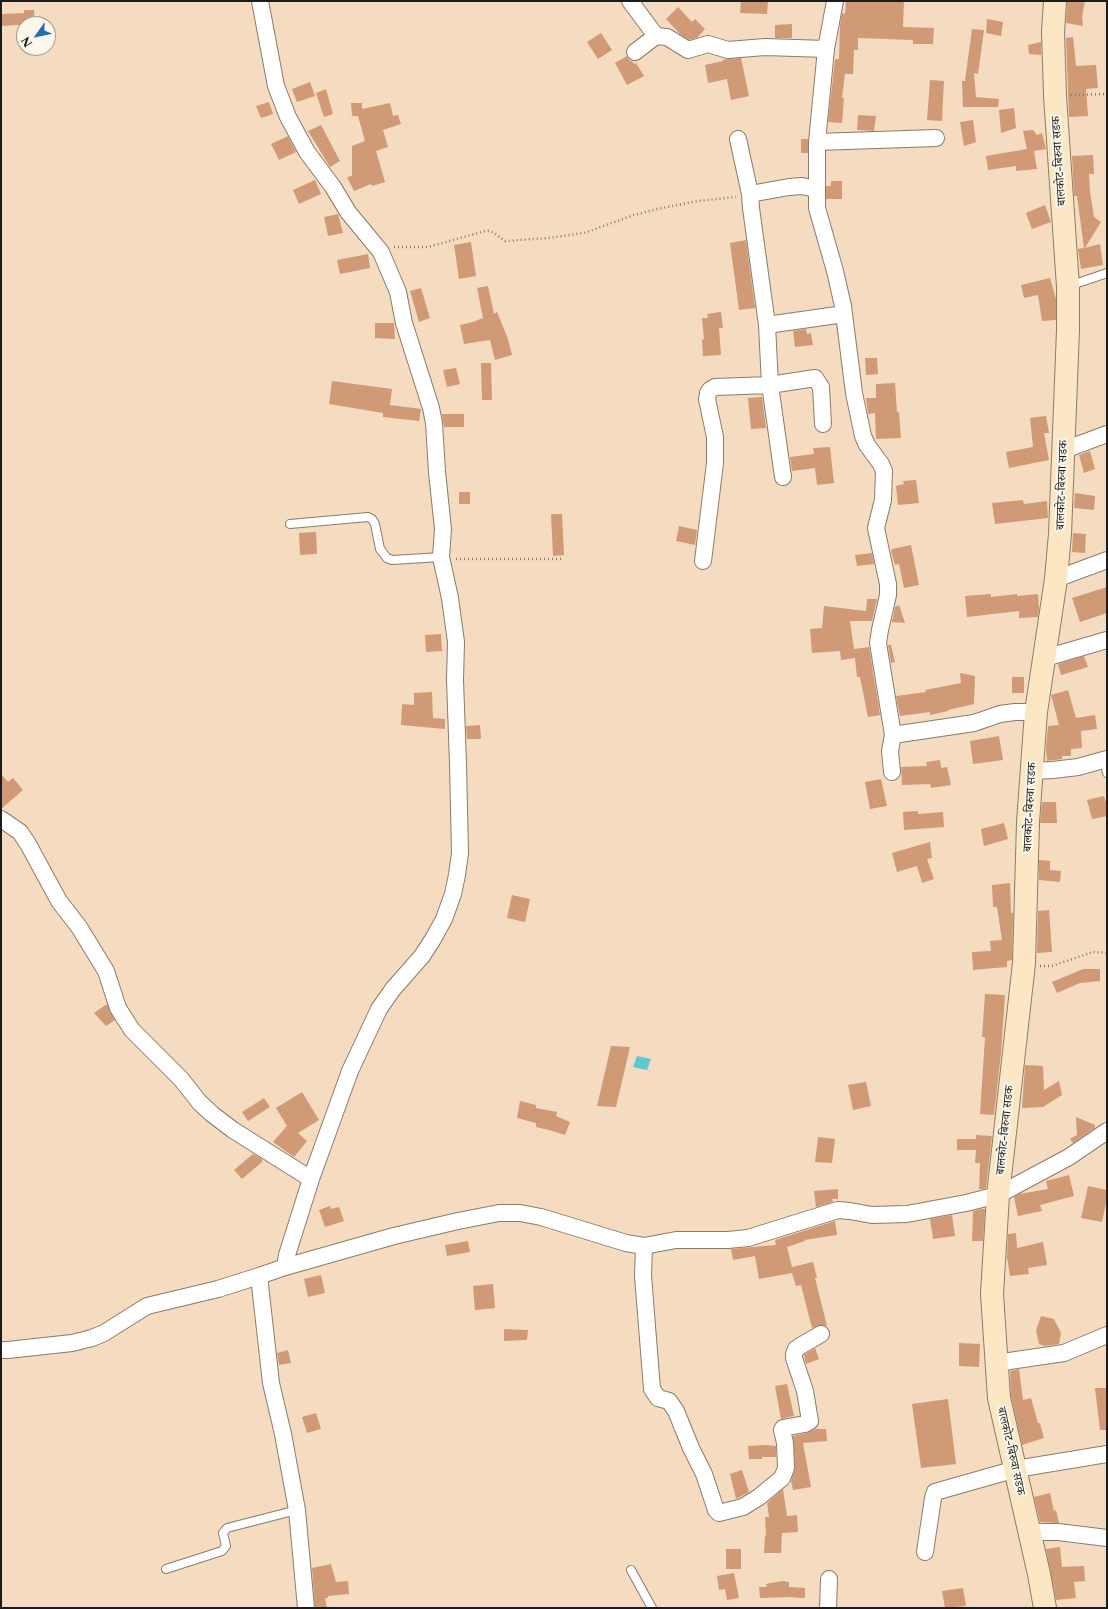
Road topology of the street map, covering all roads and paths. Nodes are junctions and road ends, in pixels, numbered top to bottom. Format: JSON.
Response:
{"nodes":[{"id":1,"x":260,"y":1,"type":"edge"},
{"id":2,"x":630,"y":1,"type":"edge"},
{"id":3,"x":835,"y":1,"type":"edge"},
{"id":4,"x":1055,"y":1,"type":"edge"},
{"id":5,"x":656,"y":36,"type":"junction"},
{"id":6,"x":826,"y":49,"type":"junction"},
{"id":7,"x":635,"y":52,"type":"dead end"},
{"id":8,"x":1107,"y":94,"type":"edge"},
{"id":9,"x":1055,"y":96,"type":"junction"},
{"id":10,"x":936,"y":138,"type":"dead end"},
{"id":11,"x":738,"y":139,"type":"dead end"},
{"id":12,"x":817,"y":142,"type":"junction"},
{"id":13,"x":816,"y":189,"type":"junction"},
{"id":14,"x":750,"y":194,"type":"junction"},
{"id":15,"x":381,"y":252,"type":"junction"},
{"id":16,"x":1107,"y":273,"type":"edge"},
{"id":17,"x":1068,"y":287,"type":"junction"},
{"id":18,"x":844,"y":314,"type":"junction"},
{"id":19,"x":767,"y":325,"type":"junction"},
{"id":20,"x":770,"y":385,"type":"junction"},
{"id":21,"x":823,"y":424,"type":"dead end"},
{"id":22,"x":1107,"y":434,"type":"edge"},
{"id":23,"x":1064,"y":450,"type":"junction"},
{"id":24,"x":783,"y":477,"type":"dead end"},
{"id":25,"x":290,"y":524,"type":"dead end"},
{"id":26,"x":442,"y":559,"type":"junction"},
{"id":27,"x":564,"y":559,"type":"dead end"},
{"id":28,"x":1107,"y":560,"type":"edge"},
{"id":29,"x":703,"y":561,"type":"dead end"},
{"id":30,"x":1056,"y":579,"type":"junction"},
{"id":31,"x":1107,"y":640,"type":"edge"},
{"id":32,"x":1045,"y":658,"type":"junction"},
{"id":33,"x":1036,"y":712,"type":"junction"},
{"id":34,"x":893,"y":735,"type":"junction"},
{"id":35,"x":1106,"y":764,"type":"edge"},
{"id":36,"x":1031,"y":771,"type":"junction"},
{"id":37,"x":892,"y":772,"type":"dead end"},
{"id":38,"x":1,"y":819,"type":"edge"},
{"id":39,"x":1107,"y":954,"type":"edge"},
{"id":40,"x":1024,"y":963,"type":"junction"},
{"id":41,"x":1107,"y":1131,"type":"edge"},
{"id":42,"x":310,"y":1178,"type":"junction"},
{"id":43,"x":998,"y":1195,"type":"junction"},
{"id":44,"x":644,"y":1246,"type":"junction"},
{"id":45,"x":285,"y":1267,"type":"junction"},
{"id":46,"x":259,"y":1276,"type":"junction"},
{"id":47,"x":821,"y":1334,"type":"dead end"},
{"id":48,"x":1107,"y":1335,"type":"edge"},
{"id":49,"x":1,"y":1350,"type":"edge"},
{"id":50,"x":996,"y":1363,"type":"junction"},
{"id":51,"x":1107,"y":1454,"type":"edge"},
{"id":52,"x":1016,"y":1468,"type":"junction"},
{"id":53,"x":297,"y":1510,"type":"junction"},
{"id":54,"x":1029,"y":1532,"type":"junction"},
{"id":55,"x":1107,"y":1538,"type":"edge"},
{"id":56,"x":925,"y":1552,"type":"dead end"},
{"id":57,"x":166,"y":1569,"type":"dead end"},
{"id":58,"x":631,"y":1570,"type":"dead end"},
{"id":59,"x":829,"y":1579,"type":"dead end"},
{"id":60,"x":306,"y":1608,"type":"edge"},
{"id":61,"x":652,"y":1608,"type":"edge"},
{"id":62,"x":828,"y":1608,"type":"edge"},
{"id":63,"x":1045,"y":1608,"type":"edge"}],
"edges":[{"from":1,"to":15,"type":"street"},
{"from":2,"to":5,"type":"street"},
{"from":3,"to":6,"type":"street"},
{"from":4,"to":9,"type":"main road","name":"बालकोट-बिरुवा सडक"},
{"from":5,"to":6,"type":"street"},
{"from":5,"to":7,"type":"street"},
{"from":6,"to":12,"type":"street"},
{"from":8,"to":9,"type":"path"},
{"from":9,"to":17,"type":"main road","name":"बालकोट-बिरुवा सडक"},
{"from":10,"to":12,"type":"street"},
{"from":11,"to":14,"type":"street"},
{"from":12,"to":13,"type":"street"},
{"from":13,"to":14,"type":"street"},
{"from":13,"to":18,"type":"street"},
{"from":14,"to":15,"type":"path"},
{"from":14,"to":19,"type":"street"},
{"from":15,"to":26,"type":"street"},
{"from":16,"to":17,"type":"lane"},
{"from":17,"to":23,"type":"main road","name":"बालकोट-बिरुवा सडक"},
{"from":18,"to":19,"type":"street"},
{"from":18,"to":34,"type":"street"},
{"from":19,"to":20,"type":"street"},
{"from":20,"to":21,"type":"street"},
{"from":20,"to":24,"type":"street"},
{"from":20,"to":29,"type":"street"},
{"from":22,"to":23,"type":"street"},
{"from":23,"to":30,"type":"main road","name":"बालकोट-बिरुवा सडक"},
{"from":25,"to":26,"type":"lane"},
{"from":26,"to":27,"type":"path"},
{"from":26,"to":42,"type":"street"},
{"from":28,"to":30,"type":"street"},
{"from":30,"to":32,"type":"main road","name":"बालकोट-बिरुवा सडक"},
{"from":31,"to":32,"type":"street"},
{"from":32,"to":33,"type":"main road","name":"बालकोट-बिरुवा सडक"},
{"from":33,"to":34,"type":"street"},
{"from":33,"to":36,"type":"main road","name":"बालकोट-बिरुवा सडक"},
{"from":34,"to":37,"type":"street"},
{"from":35,"to":36,"type":"street"},
{"from":36,"to":40,"type":"main road","name":"बालकोट-बिरुवा सडक"},
{"from":38,"to":42,"type":"street"},
{"from":39,"to":40,"type":"path"},
{"from":40,"to":43,"type":"main road","name":"बालकोट-बिरुवा सडक"},
{"from":41,"to":43,"type":"street"},
{"from":42,"to":45,"type":"street"},
{"from":43,"to":44,"type":"street"},
{"from":43,"to":50,"type":"main road","name":"बालकोट-बिरुवा सडक"},
{"from":44,"to":45,"type":"street"},
{"from":44,"to":47,"type":"street"},
{"from":45,"to":46,"type":"street"},
{"from":46,"to":49,"type":"street"},
{"from":46,"to":53,"type":"street"},
{"from":48,"to":50,"type":"street"},
{"from":50,"to":52,"type":"main road","name":"बालकोट-बिरुवा सडक"},
{"from":51,"to":52,"type":"street"},
{"from":52,"to":54,"type":"main road","name":"बालकोट-बिरुवा सडक"},
{"from":52,"to":56,"type":"street"},
{"from":53,"to":57,"type":"lane"},
{"from":53,"to":60,"type":"street"},
{"from":54,"to":55,"type":"street"},
{"from":54,"to":63,"type":"main road","name":"बालकोट-बिरुवा सडक"},
{"from":58,"to":61,"type":"lane"},
{"from":59,"to":62,"type":"street"}]}
